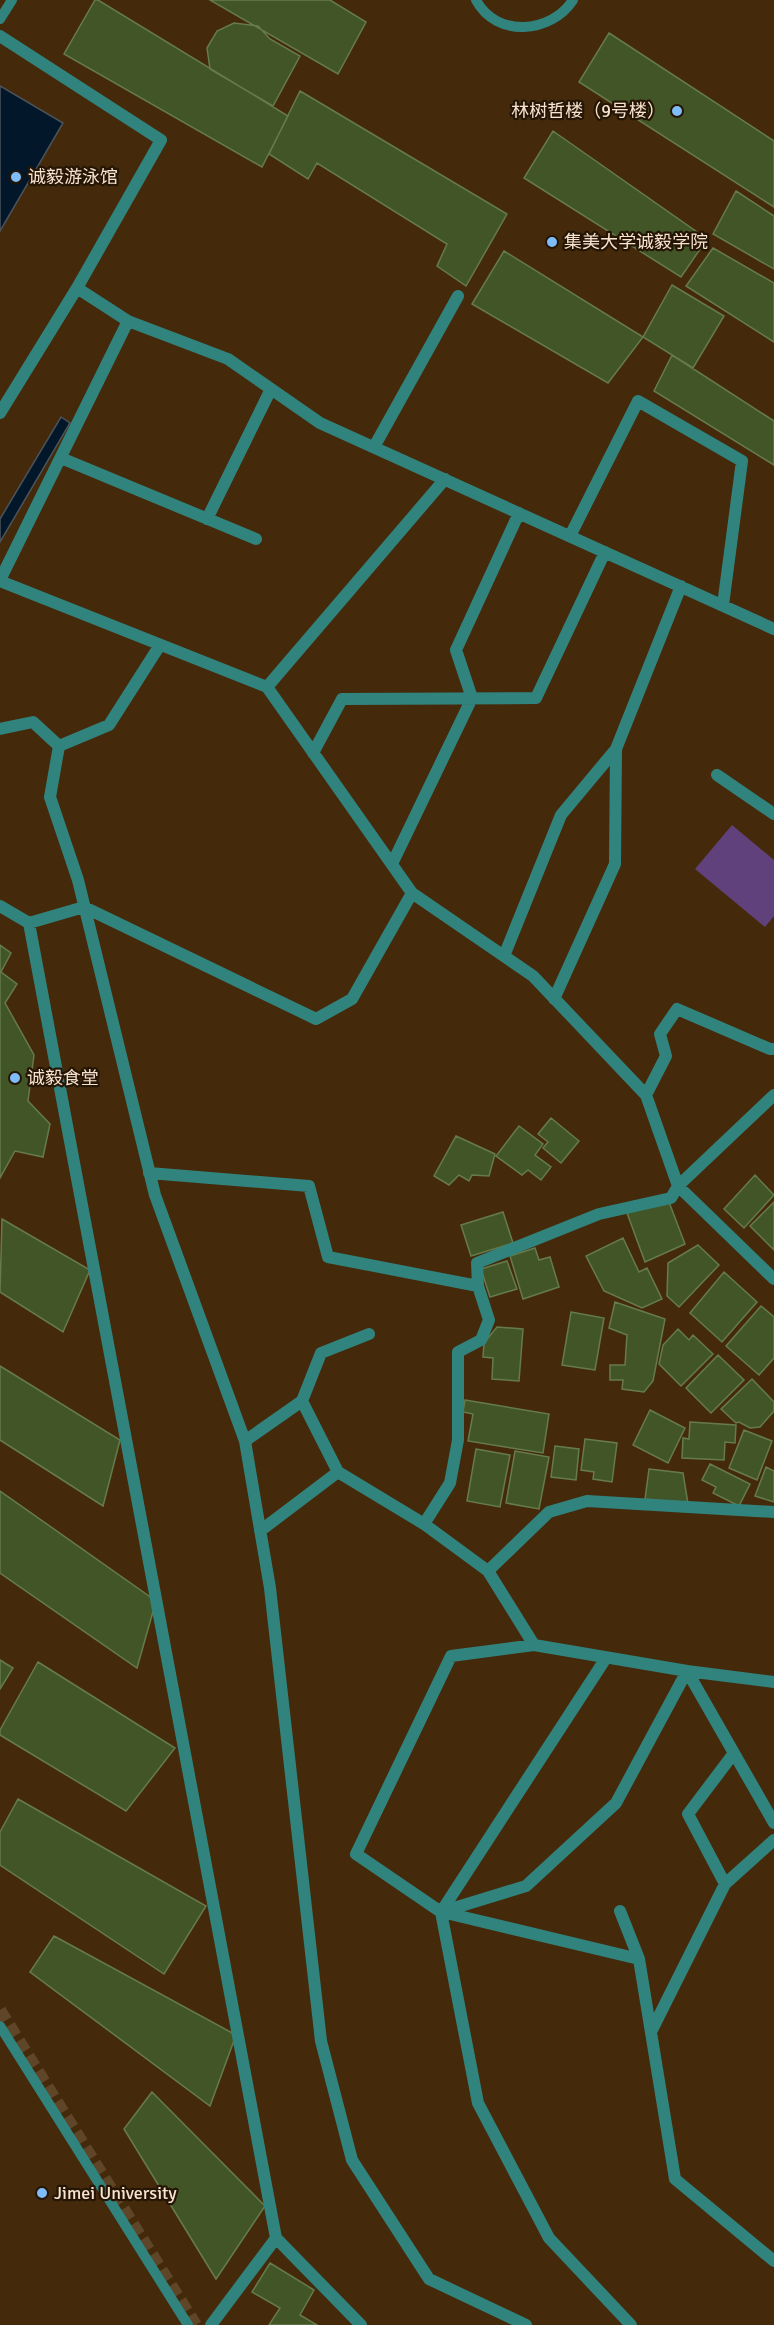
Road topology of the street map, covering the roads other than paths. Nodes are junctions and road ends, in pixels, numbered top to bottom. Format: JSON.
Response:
{"nodes":[{"id":1,"x":12,"y":0,"type":"edge"},
{"id":2,"x":476,"y":0,"type":"edge"},
{"id":3,"x":573,"y":0,"type":"edge"},
{"id":4,"x":0,"y":19,"type":"edge"},
{"id":5,"x":0,"y":36,"type":"edge"},
{"id":6,"x":77,"y":288,"type":"junction"},
{"id":7,"x":458,"y":296,"type":"dead end"},
{"id":8,"x":128,"y":321,"type":"junction"},
{"id":9,"x":271,"y":389,"type":"junction"},
{"id":10,"x":0,"y":413,"type":"edge"},
{"id":11,"x":374,"y":447,"type":"junction"},
{"id":12,"x":61,"y":458,"type":"junction"},
{"id":13,"x":445,"y":479,"type":"junction"},
{"id":14,"x":519,"y":513,"type":"junction"},
{"id":15,"x":207,"y":519,"type":"junction"},
{"id":16,"x":570,"y":536,"type":"junction"},
{"id":17,"x":256,"y":539,"type":"dead end"},
{"id":18,"x":605,"y":552,"type":"junction"},
{"id":19,"x":0,"y":580,"type":"edge"},
{"id":20,"x":681,"y":586,"type":"junction"},
{"id":21,"x":723,"y":605,"type":"junction"},
{"id":22,"x":774,"y":629,"type":"edge"},
{"id":23,"x":160,"y":645,"type":"junction"},
{"id":24,"x":267,"y":687,"type":"junction"},
{"id":25,"x":472,"y":698,"type":"junction"},
{"id":26,"x":0,"y":729,"type":"edge"},
{"id":27,"x":59,"y":746,"type":"junction"},
{"id":28,"x":616,"y":749,"type":"junction"},
{"id":29,"x":313,"y":753,"type":"junction"},
{"id":30,"x":717,"y":775,"type":"dead end"},
{"id":31,"x":774,"y":814,"type":"edge"},
{"id":32,"x":392,"y":864,"type":"junction"},
{"id":33,"x":412,"y":892,"type":"junction"},
{"id":34,"x":0,"y":906,"type":"edge"},
{"id":35,"x":84,"y":907,"type":"junction"},
{"id":36,"x":29,"y":923,"type":"junction"},
{"id":37,"x":504,"y":956,"type":"junction"},
{"id":38,"x":554,"y":999,"type":"junction"},
{"id":39,"x":774,"y":1049,"type":"edge"},
{"id":40,"x":646,"y":1095,"type":"junction"},
{"id":41,"x":774,"y":1095,"type":"edge"},
{"id":42,"x":149,"y":1173,"type":"junction"},
{"id":43,"x":678,"y":1186,"type":"junction"},
{"id":44,"x":774,"y":1279,"type":"edge"},
{"id":45,"x":478,"y":1286,"type":"junction"},
{"id":46,"x":369,"y":1334,"type":"dead end"},
{"id":47,"x":302,"y":1401,"type":"junction"},
{"id":48,"x":245,"y":1441,"type":"junction"},
{"id":49,"x":338,"y":1473,"type":"junction"},
{"id":50,"x":774,"y":1512,"type":"edge"},
{"id":51,"x":423,"y":1524,"type":"junction"},
{"id":52,"x":260,"y":1531,"type":"junction"},
{"id":53,"x":488,"y":1571,"type":"junction"},
{"id":54,"x":534,"y":1646,"type":"junction"},
{"id":55,"x":606,"y":1658,"type":"junction"},
{"id":56,"x":687,"y":1671,"type":"junction"},
{"id":57,"x":774,"y":1682,"type":"edge"},
{"id":58,"x":734,"y":1753,"type":"junction"},
{"id":59,"x":774,"y":1823,"type":"edge"},
{"id":60,"x":774,"y":1840,"type":"edge"},
{"id":61,"x":725,"y":1884,"type":"junction"},
{"id":62,"x":620,"y":1911,"type":"dead end"},
{"id":63,"x":441,"y":1912,"type":"junction"},
{"id":64,"x":639,"y":1959,"type":"junction"},
{"id":65,"x":0,"y":2025,"type":"edge"},
{"id":66,"x":651,"y":2032,"type":"junction"},
{"id":67,"x":276,"y":2238,"type":"junction"},
{"id":68,"x":774,"y":2261,"type":"edge"},
{"id":69,"x":188,"y":2325,"type":"edge"},
{"id":70,"x":211,"y":2325,"type":"edge"},
{"id":71,"x":361,"y":2325,"type":"edge"},
{"id":72,"x":526,"y":2325,"type":"edge"},
{"id":73,"x":632,"y":2325,"type":"edge"}],
"edges":[{"from":1,"to":4,"type":"lane"},
{"from":2,"to":3,"type":"lane"},
{"from":5,"to":6,"type":"street"},
{"from":6,"to":8,"type":"street"},
{"from":6,"to":10,"type":"street"},
{"from":7,"to":11,"type":"street"},
{"from":8,"to":9,"type":"street"},
{"from":8,"to":12,"type":"street"},
{"from":9,"to":11,"type":"street"},
{"from":9,"to":15,"type":"street"},
{"from":11,"to":13,"type":"street"},
{"from":12,"to":15,"type":"street"},
{"from":12,"to":19,"type":"street"},
{"from":13,"to":14,"type":"street"},
{"from":13,"to":24,"type":"street"},
{"from":14,"to":16,"type":"street"},
{"from":14,"to":25,"type":"street"},
{"from":15,"to":17,"type":"street"},
{"from":16,"to":18,"type":"street"},
{"from":16,"to":21,"type":"street"},
{"from":18,"to":20,"type":"street"},
{"from":18,"to":25,"type":"street"},
{"from":19,"to":23,"type":"street"},
{"from":20,"to":21,"type":"street"},
{"from":20,"to":28,"type":"street"},
{"from":21,"to":22,"type":"street"},
{"from":23,"to":24,"type":"street"},
{"from":23,"to":27,"type":"street"},
{"from":24,"to":29,"type":"street"},
{"from":25,"to":29,"type":"street"},
{"from":25,"to":32,"type":"street"},
{"from":26,"to":27,"type":"street"},
{"from":27,"to":35,"type":"street"},
{"from":28,"to":37,"type":"street"},
{"from":28,"to":38,"type":"street"},
{"from":29,"to":32,"type":"street"},
{"from":30,"to":31,"type":"street"},
{"from":32,"to":33,"type":"street"},
{"from":33,"to":35,"type":"street"},
{"from":33,"to":37,"type":"street"},
{"from":34,"to":36,"type":"street"},
{"from":35,"to":36,"type":"street"},
{"from":35,"to":42,"type":"street"},
{"from":36,"to":67,"type":"street"},
{"from":37,"to":38,"type":"street"},
{"from":38,"to":40,"type":"street"},
{"from":39,"to":40,"type":"street"},
{"from":40,"to":43,"type":"street"},
{"from":41,"to":43,"type":"street"},
{"from":42,"to":45,"type":"street"},
{"from":42,"to":48,"type":"street"},
{"from":43,"to":44,"type":"street"},
{"from":43,"to":45,"type":"street"},
{"from":45,"to":51,"type":"street"},
{"from":46,"to":47,"type":"street"},
{"from":47,"to":48,"type":"street"},
{"from":47,"to":49,"type":"street"},
{"from":48,"to":52,"type":"street"},
{"from":49,"to":51,"type":"street"},
{"from":49,"to":52,"type":"street"},
{"from":50,"to":53,"type":"street"},
{"from":51,"to":53,"type":"street"},
{"from":52,"to":72,"type":"street"},
{"from":53,"to":54,"type":"street"},
{"from":54,"to":55,"type":"street"},
{"from":54,"to":63,"type":"street"},
{"from":55,"to":56,"type":"street"},
{"from":55,"to":63,"type":"street"},
{"from":56,"to":57,"type":"street"},
{"from":56,"to":58,"type":"street"},
{"from":56,"to":63,"type":"street"},
{"from":58,"to":59,"type":"street"},
{"from":58,"to":61,"type":"street"},
{"from":60,"to":61,"type":"street"},
{"from":61,"to":66,"type":"street"},
{"from":62,"to":64,"type":"street"},
{"from":63,"to":64,"type":"street"},
{"from":63,"to":73,"type":"street"},
{"from":64,"to":66,"type":"street"},
{"from":65,"to":69,"type":"lane"},
{"from":66,"to":68,"type":"street"},
{"from":67,"to":70,"type":"street"},
{"from":67,"to":71,"type":"street"}]}
